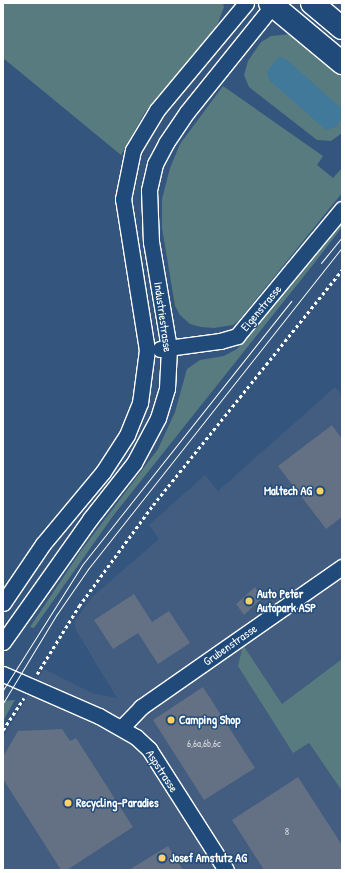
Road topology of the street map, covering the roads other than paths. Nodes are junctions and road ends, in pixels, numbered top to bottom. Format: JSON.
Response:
{"nodes":[{"id":1,"x":246,"y":3,"type":"edge"},
{"id":2,"x":312,"y":3,"type":"edge"},
{"id":3,"x":272,"y":4,"type":"edge"},
{"id":4,"x":342,"y":28,"type":"edge"},
{"id":5,"x":342,"y":63,"type":"edge"},
{"id":6,"x":342,"y":209,"type":"edge"},
{"id":7,"x":169,"y":348,"type":"junction"},
{"id":8,"x":147,"y":350,"type":"junction"},
{"id":9,"x":342,"y":567,"type":"edge"},
{"id":10,"x":3,"y":603,"type":"edge"},
{"id":11,"x":3,"y":642,"type":"edge"},
{"id":12,"x":3,"y":674,"type":"edge"},
{"id":13,"x":122,"y":727,"type":"junction"},
{"id":14,"x":226,"y":870,"type":"edge"}],
"edges":[{"from":1,"to":8,"type":"street","name":"Industriestrasse"},
{"from":2,"to":4,"type":"main road"},
{"from":3,"to":5,"type":"main road"},
{"from":3,"to":7,"type":"street","name":"Industriestrasse"},
{"from":6,"to":7,"type":"street","name":"Eigenstrasse"},
{"from":7,"to":8,"type":"street","name":"Eigenstrasse"},
{"from":7,"to":11,"type":"street","name":"Industriestrasse"},
{"from":8,"to":10,"type":"street","name":"Industriestrasse"},
{"from":9,"to":13,"type":"street","name":"Grubenstrasse"},
{"from":12,"to":13,"type":"street","name":"Aspstrasse"},
{"from":13,"to":14,"type":"street","name":"Aspstrasse"}]}
